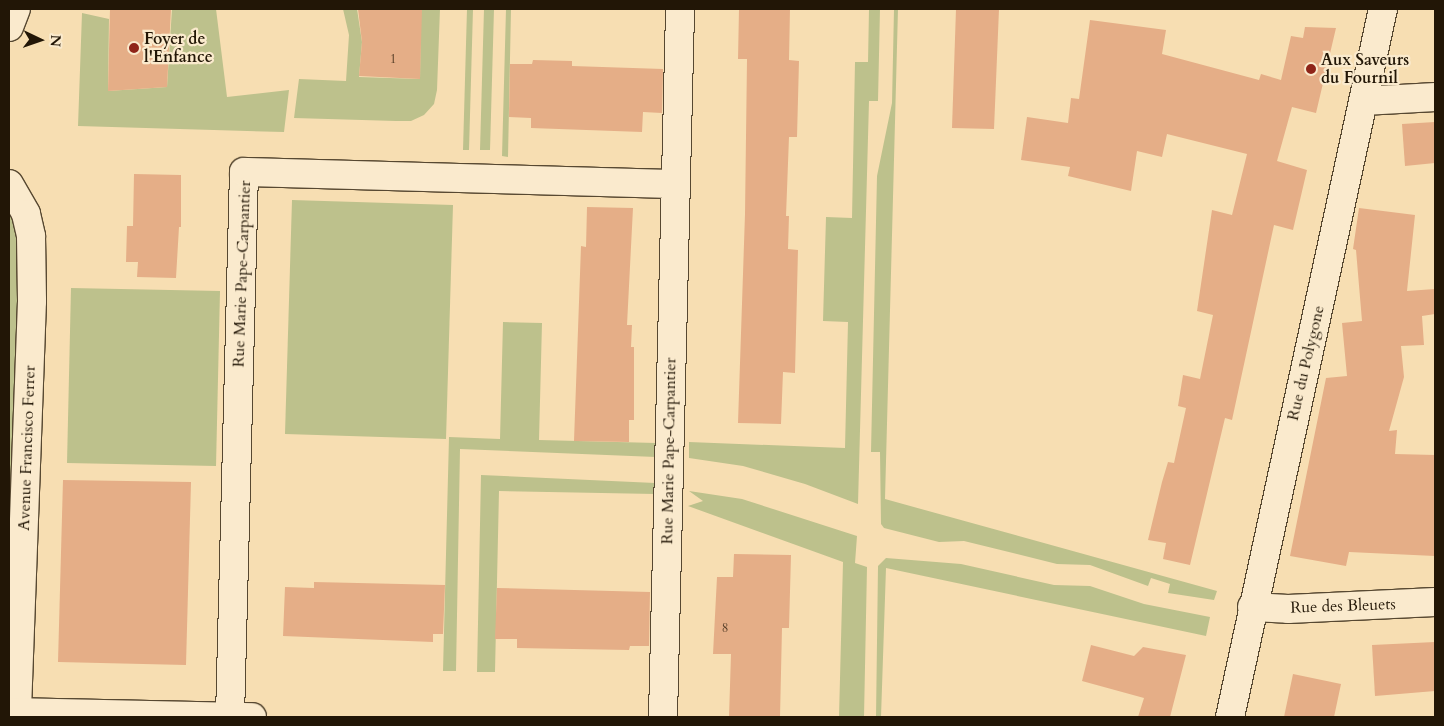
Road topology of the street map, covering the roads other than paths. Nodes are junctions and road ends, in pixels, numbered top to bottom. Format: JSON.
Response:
{"nodes":[{"id":1,"x":16,"y":9,"type":"edge"},
{"id":2,"x":680,"y":9,"type":"edge"},
{"id":3,"x":1383,"y":9,"type":"edge"},
{"id":4,"x":9,"y":27,"type":"edge"},
{"id":5,"x":1435,"y":97,"type":"edge"},
{"id":6,"x":1364,"y":101,"type":"junction"},
{"id":7,"x":9,"y":184,"type":"edge"},
{"id":8,"x":675,"y":184,"type":"junction"},
{"id":9,"x":1435,"y":602,"type":"edge"},
{"id":10,"x":1252,"y":606,"type":"junction"},
{"id":11,"x":14,"y":714,"type":"edge"},
{"id":12,"x":230,"y":717,"type":"edge"},
{"id":13,"x":252,"y":717,"type":"edge"},
{"id":14,"x":663,"y":717,"type":"edge"},
{"id":15,"x":1230,"y":717,"type":"edge"}],
"edges":[{"from":1,"to":4,"type":"street"},
{"from":2,"to":8,"type":"street","name":"Rue Marie Pape-Carpantier"},
{"from":3,"to":6,"type":"street","name":"Rue du Polygone"},
{"from":5,"to":6,"type":"street"},
{"from":6,"to":10,"type":"street","name":"Rue du Polygone"},
{"from":7,"to":11,"type":"street","name":"Avenue Francisco Ferrer"},
{"from":8,"to":12,"type":"street","name":"Rue Marie Pape-Carpantier"},
{"from":8,"to":14,"type":"street","name":"Rue Marie Pape-Carpantier"},
{"from":9,"to":10,"type":"street","name":"Rue des Bleuets"},
{"from":10,"to":15,"type":"street","name":"Rue du Polygone"},
{"from":11,"to":12,"type":"street"},
{"from":12,"to":13,"type":"street"}]}
